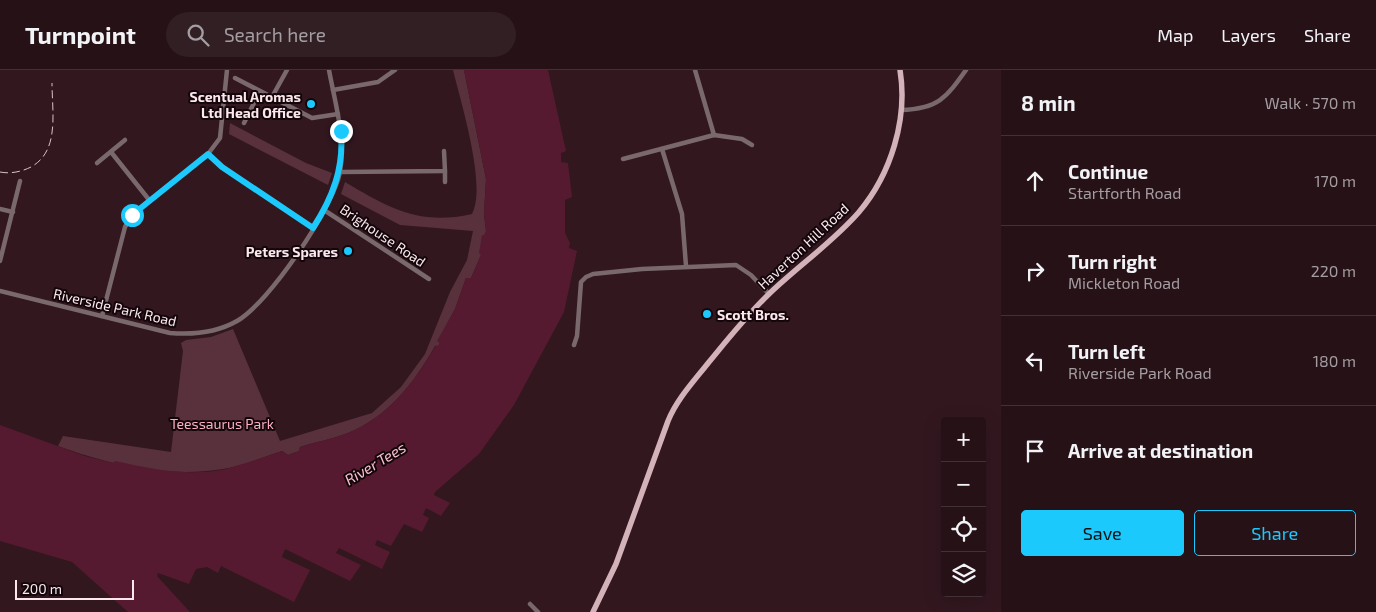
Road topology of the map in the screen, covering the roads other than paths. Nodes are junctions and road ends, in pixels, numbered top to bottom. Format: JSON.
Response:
{"nodes":[{"id":1,"x":227,"y":70,"type":"edge"},
{"id":2,"x":287,"y":70,"type":"edge"},
{"id":3,"x":329,"y":70,"type":"edge"},
{"id":4,"x":395,"y":70,"type":"edge"},
{"id":5,"x":695,"y":70,"type":"edge"},
{"id":6,"x":900,"y":70,"type":"edge"},
{"id":7,"x":966,"y":70,"type":"edge"},
{"id":8,"x":235,"y":78,"type":"dead end"},
{"id":9,"x":333,"y":90,"type":"junction"},
{"id":10,"x":260,"y":91,"type":"junction"},
{"id":11,"x":272,"y":97,"type":"junction"},
{"id":12,"x":901,"y":110,"type":"junction"},
{"id":13,"x":338,"y":114,"type":"junction"},
{"id":14,"x":244,"y":123,"type":"dead end"},
{"id":15,"x":714,"y":135,"type":"junction"},
{"id":16,"x":125,"y":140,"type":"dead end"},
{"id":17,"x":752,"y":145,"type":"dead end"},
{"id":18,"x":662,"y":149,"type":"junction"},
{"id":19,"x":444,"y":151,"type":"dead end"},
{"id":20,"x":111,"y":152,"type":"junction"},
{"id":21,"x":208,"y":154,"type":"junction"},
{"id":22,"x":624,"y":159,"type":"dead end"},
{"id":23,"x":97,"y":163,"type":"dead end"},
{"id":24,"x":444,"y":170,"type":"junction"},
{"id":25,"x":340,"y":172,"type":"junction"},
{"id":26,"x":20,"y":181,"type":"dead end"},
{"id":27,"x":445,"y":182,"type":"dead end"},
{"id":28,"x":150,"y":201,"type":"junction"},
{"id":29,"x":0,"y":209,"type":"edge"},
{"id":30,"x":324,"y":210,"type":"junction"},
{"id":31,"x":13,"y":212,"type":"junction"},
{"id":32,"x":313,"y":228,"type":"junction"},
{"id":33,"x":0,"y":261,"type":"edge"},
{"id":34,"x":686,"y":266,"type":"junction"},
{"id":35,"x":429,"y":279,"type":"dead end"},
{"id":36,"x":0,"y":291,"type":"edge"},
{"id":37,"x":769,"y":294,"type":"junction"},
{"id":38,"x":102,"y":316,"type":"junction"},
{"id":39,"x":574,"y":345,"type":"dead end"},
{"id":40,"x":530,"y":604,"type":"dead end"},
{"id":41,"x":538,"y":612,"type":"edge"},
{"id":42,"x":593,"y":612,"type":"edge"}],
"edges":[{"from":1,"to":21,"type":"street"},
{"from":2,"to":11,"type":"street"},
{"from":3,"to":9,"type":"street","name":"Riverside Park Road"},
{"from":4,"to":9,"type":"street"},
{"from":5,"to":15,"type":"street"},
{"from":6,"to":12,"type":"main road","name":"Haverton Hill Road"},
{"from":7,"to":12,"type":"street"},
{"from":8,"to":10,"type":"street"},
{"from":9,"to":13,"type":"street","name":"Riverside Park Road"},
{"from":10,"to":11,"type":"street"},
{"from":10,"to":14,"type":"street"},
{"from":11,"to":13,"type":"street"},
{"from":12,"to":37,"type":"main road","name":"Haverton Hill Road"},
{"from":13,"to":25,"type":"street","name":"Riverside Park Road"},
{"from":15,"to":17,"type":"street"},
{"from":15,"to":18,"type":"street"},
{"from":16,"to":20,"type":"street"},
{"from":18,"to":22,"type":"street"},
{"from":18,"to":34,"type":"street"},
{"from":19,"to":24,"type":"street"},
{"from":20,"to":23,"type":"street"},
{"from":20,"to":28,"type":"street"},
{"from":21,"to":28,"type":"street"},
{"from":21,"to":32,"type":"street"},
{"from":24,"to":25,"type":"street"},
{"from":24,"to":27,"type":"street"},
{"from":25,"to":30,"type":"street","name":"Riverside Park Road"},
{"from":26,"to":31,"type":"street"},
{"from":28,"to":38,"type":"street"},
{"from":29,"to":31,"type":"street"},
{"from":30,"to":32,"type":"street","name":"Riverside Park Road"},
{"from":30,"to":35,"type":"street","name":"Brighouse Road"},
{"from":31,"to":33,"type":"street"},
{"from":32,"to":38,"type":"street","name":"Riverside Park Road"},
{"from":34,"to":37,"type":"street"},
{"from":34,"to":39,"type":"street"},
{"from":36,"to":38,"type":"street","name":"Riverside Park Road"},
{"from":37,"to":42,"type":"main road","name":"Haverton Hill Road"},
{"from":40,"to":41,"type":"street"}]}
